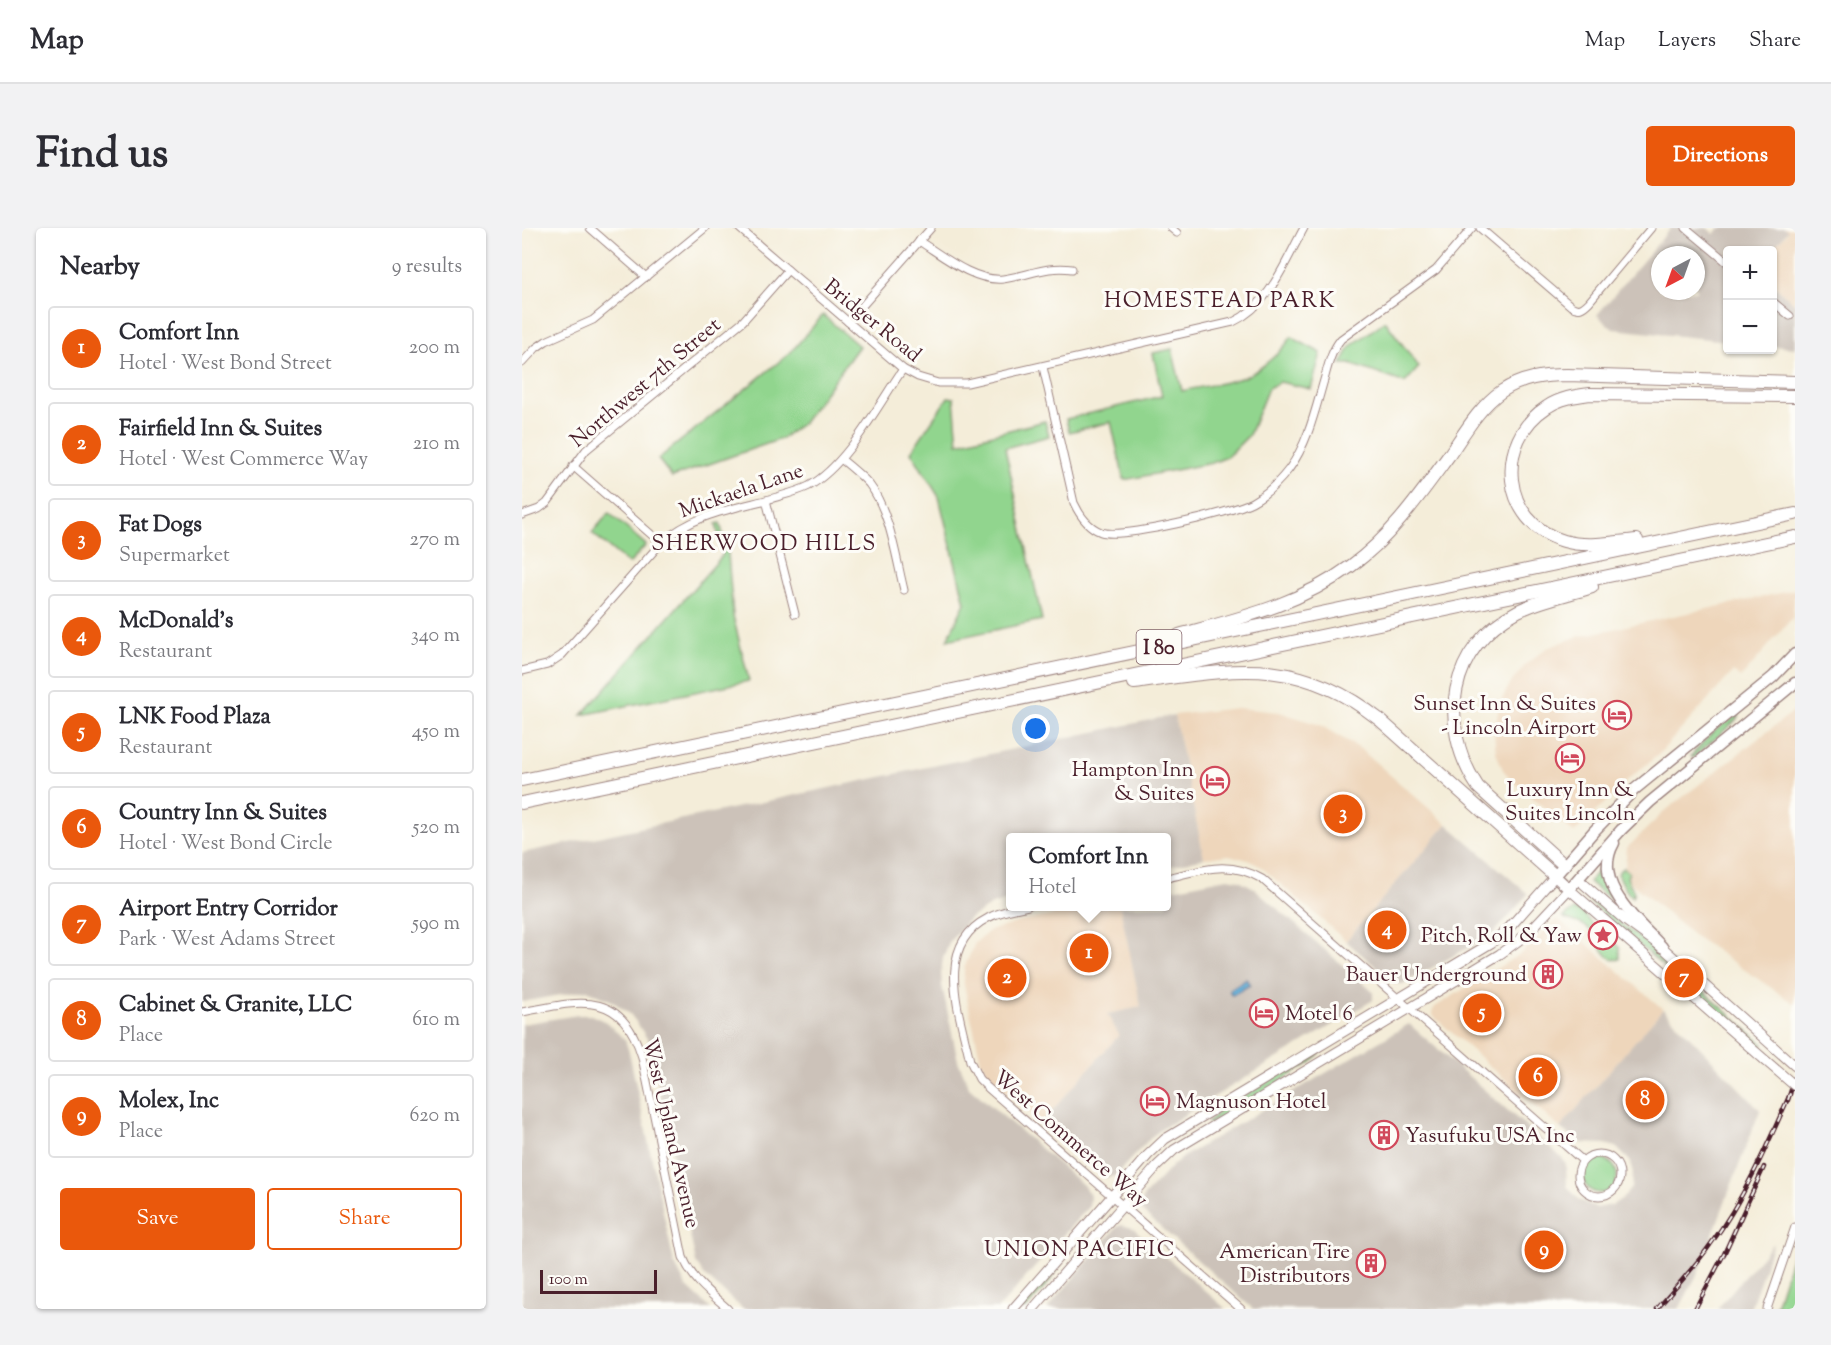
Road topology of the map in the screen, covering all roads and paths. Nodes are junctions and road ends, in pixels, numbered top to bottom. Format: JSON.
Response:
{"nodes":[{"id":1,"x":590,"y":228,"type":"edge"},
{"id":2,"x":705,"y":228,"type":"edge"},
{"id":3,"x":739,"y":228,"type":"edge"},
{"id":4,"x":930,"y":228,"type":"edge"},
{"id":5,"x":1304,"y":228,"type":"edge"},
{"id":6,"x":1472,"y":228,"type":"edge"},
{"id":7,"x":1480,"y":228,"type":"edge"},
{"id":8,"x":1651,"y":228,"type":"edge"},
{"id":9,"x":1686,"y":228,"type":"edge"},
{"id":10,"x":919,"y":241,"type":"junction"},
{"id":11,"x":1723,"y":259,"type":"edge"},
{"id":12,"x":1072,"y":268,"type":"dead end"},
{"id":13,"x":788,"y":270,"type":"junction"},
{"id":14,"x":646,"y":277,"type":"junction"},
{"id":15,"x":1777,"y":305,"type":"edge"},
{"id":16,"x":1790,"y":316,"type":"dead end"},
{"id":17,"x":848,"y":322,"type":"junction"},
{"id":18,"x":522,"y":363,"type":"edge"},
{"id":19,"x":1043,"y":367,"type":"junction"},
{"id":20,"x":903,"y":369,"type":"junction"},
{"id":21,"x":1795,"y":382,"type":"edge"},
{"id":22,"x":1795,"y":396,"type":"edge"},
{"id":23,"x":841,"y":459,"type":"junction"},
{"id":24,"x":573,"y":466,"type":"junction"},
{"id":25,"x":766,"y":500,"type":"junction"},
{"id":26,"x":1795,"y":514,"type":"edge"},
{"id":27,"x":522,"y":516,"type":"edge"},
{"id":28,"x":1704,"y":533,"type":"junction"},
{"id":29,"x":1795,"y":537,"type":"edge"},
{"id":30,"x":661,"y":543,"type":"junction"},
{"id":31,"x":1686,"y":561,"type":"junction"},
{"id":32,"x":904,"y":590,"type":"dead end"},
{"id":33,"x":795,"y":614,"type":"dead end"},
{"id":34,"x":1795,"y":654,"type":"edge"},
{"id":35,"x":522,"y":671,"type":"edge"},
{"id":36,"x":1037,"y":673,"type":"junction"},
{"id":37,"x":1795,"y":683,"type":"edge"},
{"id":38,"x":1044,"y":694,"type":"junction"},
{"id":39,"x":522,"y":780,"type":"edge"},
{"id":40,"x":522,"y":803,"type":"edge"},
{"id":41,"x":1621,"y":830,"type":"junction"},
{"id":42,"x":1564,"y":865,"type":"junction"},
{"id":43,"x":1555,"y":876,"type":"junction"},
{"id":44,"x":1171,"y":877,"type":"edge"},
{"id":45,"x":1578,"y":879,"type":"junction"},
{"id":46,"x":1569,"y":889,"type":"junction"},
{"id":47,"x":1008,"y":911,"type":"edge"},
{"id":48,"x":1662,"y":947,"type":"junction"},
{"id":49,"x":1397,"y":998,"type":"junction"},
{"id":50,"x":1409,"y":1008,"type":"junction"},
{"id":51,"x":522,"y":1012,"type":"edge"},
{"id":52,"x":1795,"y":1066,"type":"edge"},
{"id":53,"x":1795,"y":1086,"type":"edge"},
{"id":54,"x":1583,"y":1161,"type":"junction"},
{"id":55,"x":1112,"y":1196,"type":"junction"},
{"id":56,"x":1123,"y":1205,"type":"junction"},
{"id":57,"x":1795,"y":1227,"type":"edge"},
{"id":58,"x":729,"y":1309,"type":"edge"},
{"id":59,"x":1013,"y":1309,"type":"edge"},
{"id":60,"x":1033,"y":1309,"type":"edge"},
{"id":61,"x":1241,"y":1309,"type":"edge"},
{"id":62,"x":1767,"y":1309,"type":"edge"}],
"edges":[{"from":1,"to":14,"type":"street"},
{"from":2,"to":14,"type":"street"},
{"from":3,"to":13,"type":"street","name":"Bridger Road"},
{"from":4,"to":10,"type":"street"},
{"from":5,"to":19,"type":"street","name":"Bridger Road"},
{"from":6,"to":19,"type":"street"},
{"from":7,"to":8,"type":"street"},
{"from":9,"to":11,"type":"street"},
{"from":10,"to":12,"type":"street"},
{"from":10,"to":17,"type":"street"},
{"from":13,"to":17,"type":"street","name":"Bridger Road"},
{"from":13,"to":24,"type":"street","name":"Northwest 7th Street"},
{"from":14,"to":18,"type":"street"},
{"from":15,"to":16,"type":"street"},
{"from":17,"to":20,"type":"street","name":"Bridger Road"},
{"from":19,"to":20,"type":"street","name":"Bridger Road"},
{"from":20,"to":23,"type":"street","name":"Mickaela Lane"},
{"from":21,"to":36,"type":"highway"},
{"from":22,"to":28,"type":"highway"},
{"from":23,"to":25,"type":"street","name":"Mickaela Lane"},
{"from":23,"to":32,"type":"street"},
{"from":24,"to":27,"type":"street","name":"Northwest 7th Street"},
{"from":24,"to":30,"type":"street"},
{"from":25,"to":30,"type":"street","name":"Mickaela Lane"},
{"from":25,"to":33,"type":"street"},
{"from":26,"to":28,"type":"highway","number":"I 80"},
{"from":28,"to":36,"type":"highway","number":"I 80"},
{"from":29,"to":31,"type":"highway","number":"I 80"},
{"from":30,"to":35,"type":"street","name":"Mickaela Lane"},
{"from":31,"to":38,"type":"highway","number":"I 80"},
{"from":31,"to":42,"type":"highway"},
{"from":34,"to":42,"type":"main road"},
{"from":36,"to":39,"type":"highway","number":"I 80"},
{"from":37,"to":41,"type":"main road"},
{"from":38,"to":40,"type":"highway","number":"I 80"},
{"from":38,"to":43,"type":"highway"},
{"from":41,"to":45,"type":"main road"},
{"from":41,"to":48,"type":"main road"},
{"from":42,"to":43,"type":"main road"},
{"from":42,"to":45,"type":"main road"},
{"from":43,"to":46,"type":"main road"},
{"from":43,"to":49,"type":"main road"},
{"from":44,"to":49,"type":"street"},
{"from":45,"to":46,"type":"main road"},
{"from":45,"to":48,"type":"main road"},
{"from":46,"to":50,"type":"main road"},
{"from":46,"to":53,"type":"main road","bridge":true},
{"from":47,"to":55,"type":"street","name":"West Commerce Way"},
{"from":48,"to":52,"type":"main road"},
{"from":49,"to":50,"type":"street"},
{"from":49,"to":55,"type":"main road"},
{"from":50,"to":54,"type":"street"},
{"from":50,"to":56,"type":"main road"},
{"from":51,"to":58,"type":"street","name":"West Upland Avenue"},
{"from":54,"to":54,"type":"street"},
{"from":55,"to":56,"type":"street","name":"West Commerce Way"},
{"from":55,"to":59,"type":"main road"},
{"from":56,"to":60,"type":"main road"},
{"from":56,"to":61,"type":"street","name":"West Commerce Way"},
{"from":57,"to":62,"type":"street"}]}
